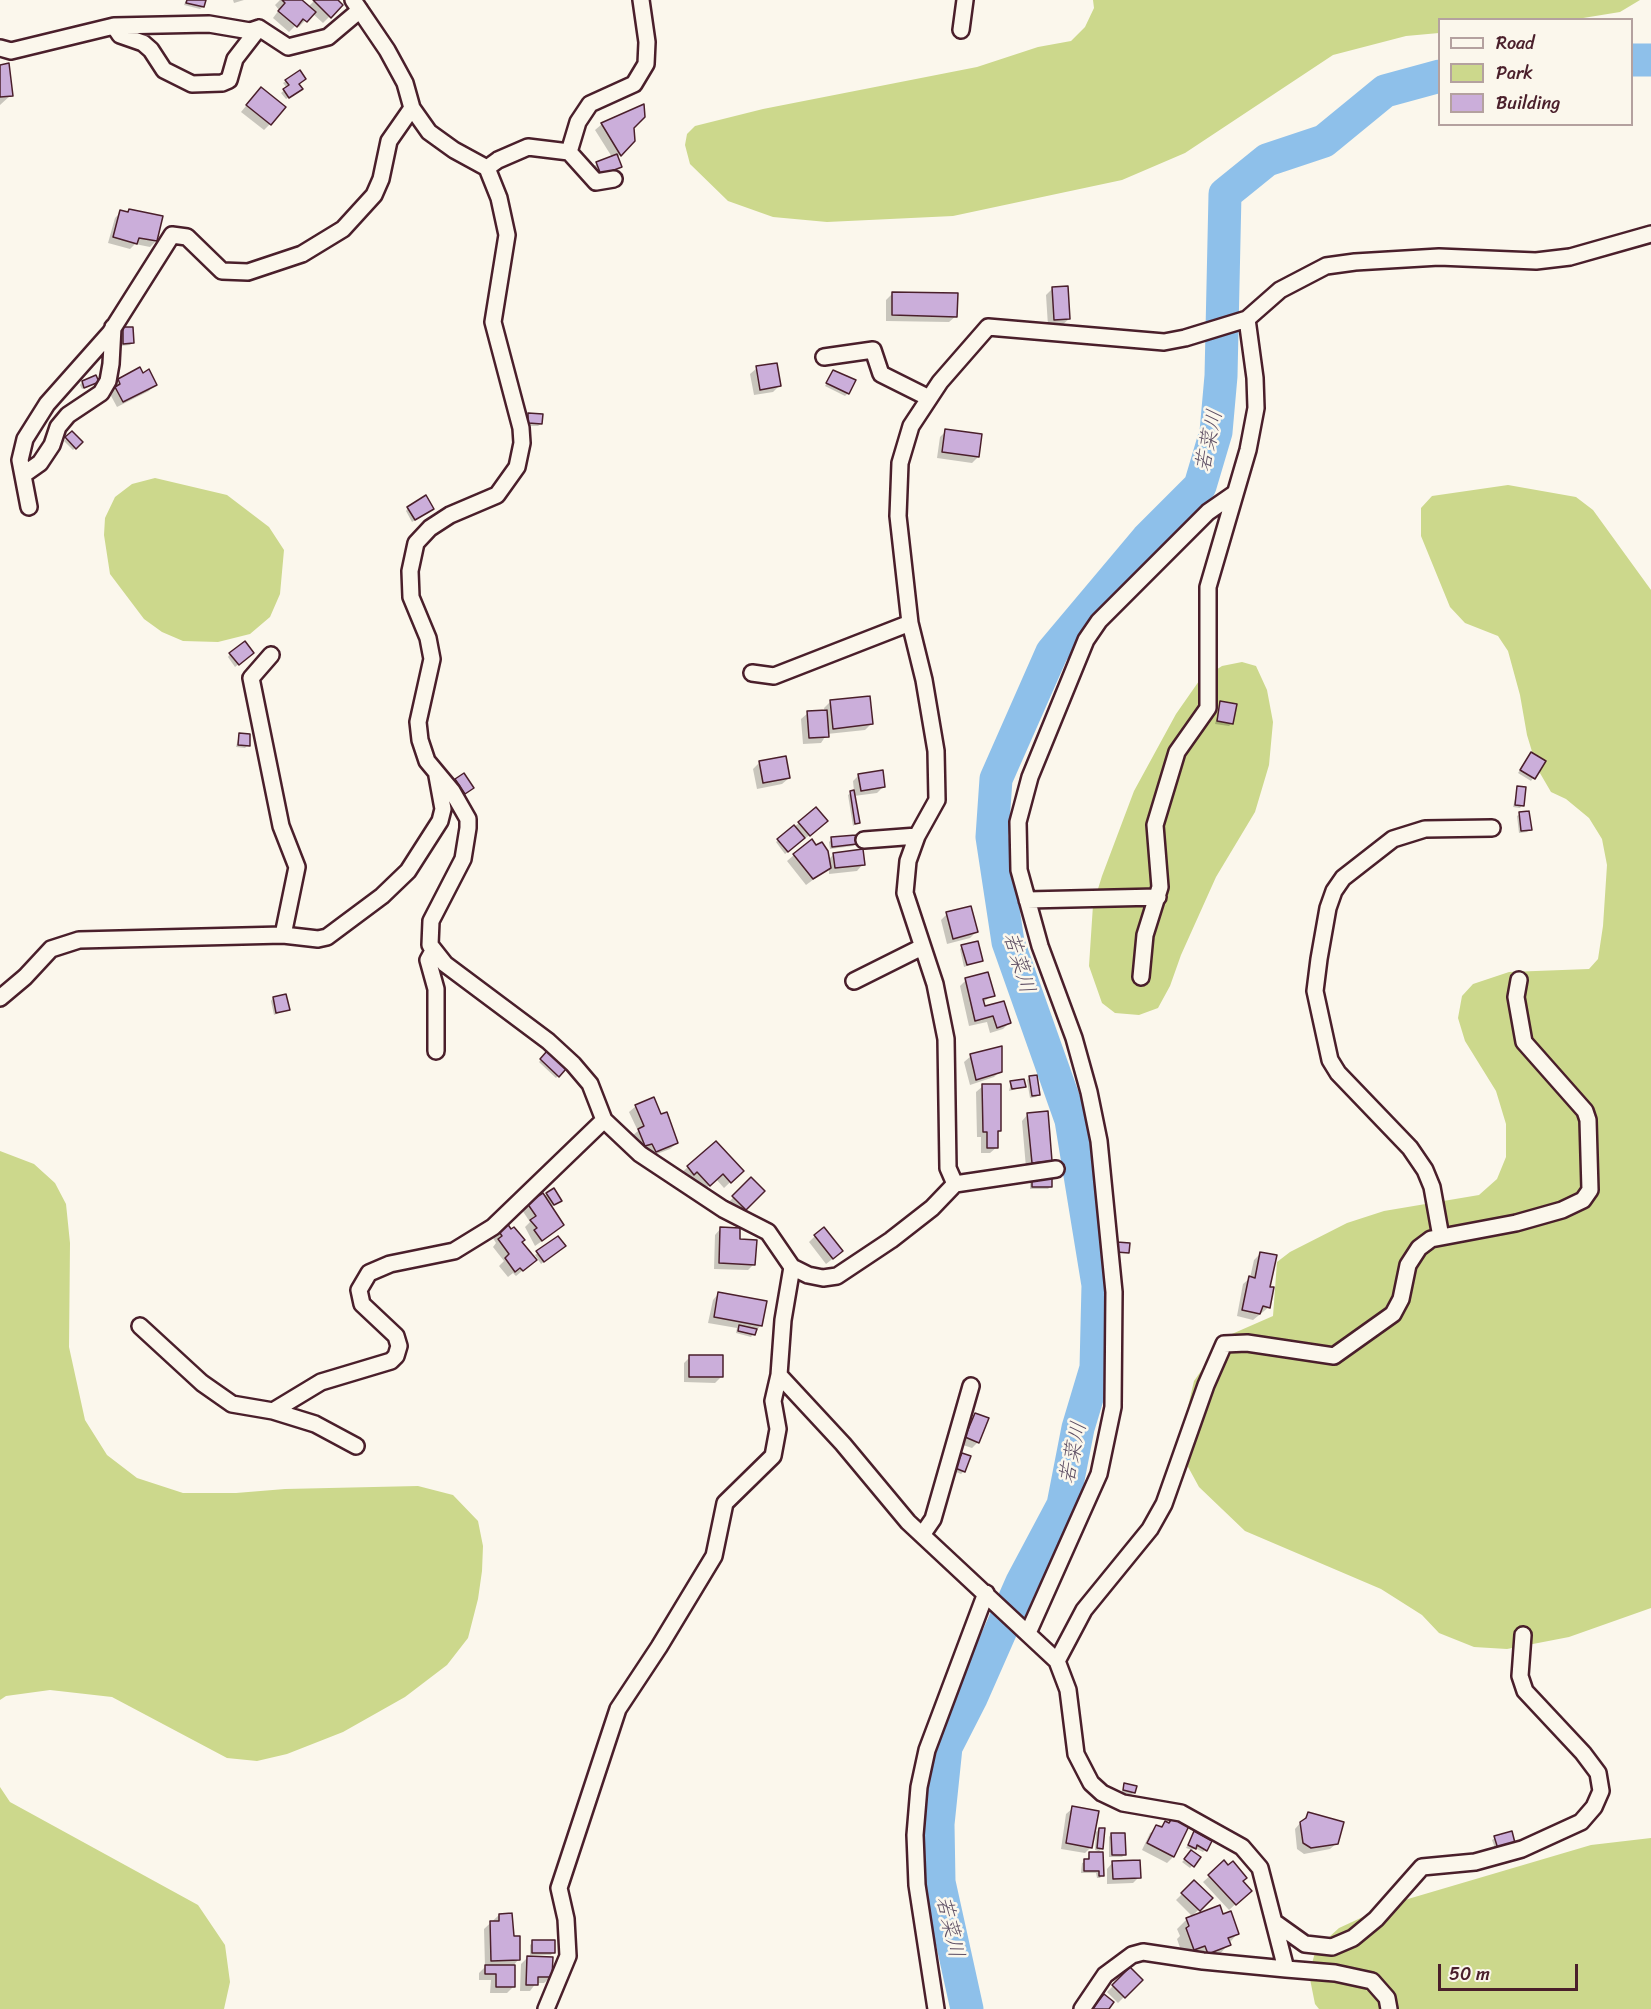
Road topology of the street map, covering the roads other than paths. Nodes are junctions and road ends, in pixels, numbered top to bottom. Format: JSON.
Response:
{"nodes":[{"id":1,"x":641,"y":0,"type":"edge"},
{"id":2,"x":965,"y":0,"type":"edge"},
{"id":3,"x":356,"y":5,"type":"edge"},
{"id":4,"x":114,"y":26,"type":"junction"},
{"id":5,"x":259,"y":28,"type":"junction"},
{"id":6,"x":961,"y":30,"type":"dead end"},
{"id":7,"x":0,"y":48,"type":"edge"},
{"id":8,"x":412,"y":108,"type":"junction"},
{"id":9,"x":569,"y":152,"type":"junction"},
{"id":10,"x":487,"y":168,"type":"junction"},
{"id":11,"x":614,"y":179,"type":"dead end"},
{"id":12,"x":1651,"y":234,"type":"edge"},
{"id":13,"x":1243,"y":320,"type":"junction"},
{"id":14,"x":113,"y":327,"type":"junction"},
{"id":15,"x":824,"y":357,"type":"dead end"},
{"id":16,"x":929,"y":398,"type":"junction"},
{"id":17,"x":23,"y":475,"type":"junction"},
{"id":18,"x":1234,"y":494,"type":"junction"},
{"id":19,"x":29,"y":507,"type":"dead end"},
{"id":20,"x":910,"y":622,"type":"junction"},
{"id":21,"x":271,"y":655,"type":"dead end"},
{"id":22,"x":752,"y":673,"type":"dead end"},
{"id":23,"x":437,"y":776,"type":"junction"},
{"id":24,"x":1492,"y":828,"type":"dead end"},
{"id":25,"x":917,"y":836,"type":"junction"},
{"id":26,"x":864,"y":840,"type":"dead end"},
{"id":27,"x":1158,"y":897,"type":"junction"},
{"id":28,"x":1027,"y":900,"type":"junction"},
{"id":29,"x":283,"y":935,"type":"junction"},
{"id":30,"x":922,"y":947,"type":"junction"},
{"id":31,"x":433,"y":951,"type":"junction"},
{"id":32,"x":1141,"y":977,"type":"dead end"},
{"id":33,"x":1519,"y":980,"type":"dead end"},
{"id":34,"x":854,"y":981,"type":"dead end"},
{"id":35,"x":0,"y":998,"type":"edge"},
{"id":36,"x":436,"y":1051,"type":"dead end"},
{"id":37,"x":604,"y":1120,"type":"junction"},
{"id":38,"x":1056,"y":1168,"type":"dead end"},
{"id":39,"x":955,"y":1184,"type":"junction"},
{"id":40,"x":1441,"y":1237,"type":"junction"},
{"id":41,"x":792,"y":1267,"type":"junction"},
{"id":42,"x":140,"y":1326,"type":"dead end"},
{"id":43,"x":779,"y":1375,"type":"junction"},
{"id":44,"x":971,"y":1386,"type":"dead end"},
{"id":45,"x":273,"y":1411,"type":"junction"},
{"id":46,"x":357,"y":1446,"type":"dead end"},
{"id":47,"x":922,"y":1535,"type":"junction"},
{"id":48,"x":988,"y":1595,"type":"junction"},
{"id":49,"x":1025,"y":1630,"type":"junction"},
{"id":50,"x":1523,"y":1635,"type":"dead end"},
{"id":51,"x":1057,"y":1661,"type":"junction"},
{"id":52,"x":1276,"y":1924,"type":"junction"},
{"id":53,"x":1286,"y":1969,"type":"junction"},
{"id":54,"x":546,"y":2009,"type":"edge"},
{"id":55,"x":936,"y":2009,"type":"edge"},
{"id":56,"x":1082,"y":2009,"type":"edge"},
{"id":57,"x":1389,"y":2009,"type":"edge"}],
"edges":[{"from":1,"to":9,"type":"street"},
{"from":2,"to":6,"type":"street"},
{"from":3,"to":5,"type":"street"},
{"from":3,"to":8,"type":"street"},
{"from":4,"to":5,"type":"street"},
{"from":4,"to":5,"type":"street"},
{"from":4,"to":7,"type":"street"},
{"from":8,"to":10,"type":"street"},
{"from":8,"to":14,"type":"street"},
{"from":9,"to":10,"type":"street"},
{"from":9,"to":11,"type":"street"},
{"from":10,"to":23,"type":"street"},
{"from":12,"to":13,"type":"street"},
{"from":13,"to":16,"type":"street"},
{"from":13,"to":18,"type":"street"},
{"from":14,"to":17,"type":"street"},
{"from":14,"to":17,"type":"street"},
{"from":15,"to":16,"type":"street"},
{"from":16,"to":20,"type":"street"},
{"from":17,"to":19,"type":"street"},
{"from":18,"to":27,"type":"street"},
{"from":18,"to":28,"type":"street"},
{"from":20,"to":22,"type":"street"},
{"from":20,"to":25,"type":"street"},
{"from":21,"to":29,"type":"street"},
{"from":23,"to":29,"type":"street"},
{"from":23,"to":31,"type":"street"},
{"from":24,"to":40,"type":"street"},
{"from":25,"to":26,"type":"street"},
{"from":25,"to":30,"type":"street"},
{"from":27,"to":28,"type":"street"},
{"from":27,"to":32,"type":"street"},
{"from":28,"to":49,"type":"street"},
{"from":29,"to":35,"type":"street"},
{"from":30,"to":34,"type":"street"},
{"from":30,"to":39,"type":"street"},
{"from":31,"to":36,"type":"street"},
{"from":31,"to":37,"type":"street"},
{"from":33,"to":40,"type":"street"},
{"from":37,"to":41,"type":"street"},
{"from":37,"to":45,"type":"street"},
{"from":38,"to":39,"type":"street"},
{"from":39,"to":41,"type":"street"},
{"from":40,"to":51,"type":"street"},
{"from":41,"to":43,"type":"street"},
{"from":42,"to":45,"type":"street"},
{"from":43,"to":47,"type":"street"},
{"from":43,"to":54,"type":"street"},
{"from":44,"to":47,"type":"street"},
{"from":45,"to":46,"type":"street"},
{"from":47,"to":48,"type":"street"},
{"from":48,"to":49,"type":"street"},
{"from":48,"to":55,"type":"street"},
{"from":49,"to":51,"type":"street"},
{"from":50,"to":52,"type":"street"},
{"from":51,"to":52,"type":"street"},
{"from":52,"to":53,"type":"street"},
{"from":53,"to":56,"type":"street"},
{"from":53,"to":57,"type":"street"}]}
